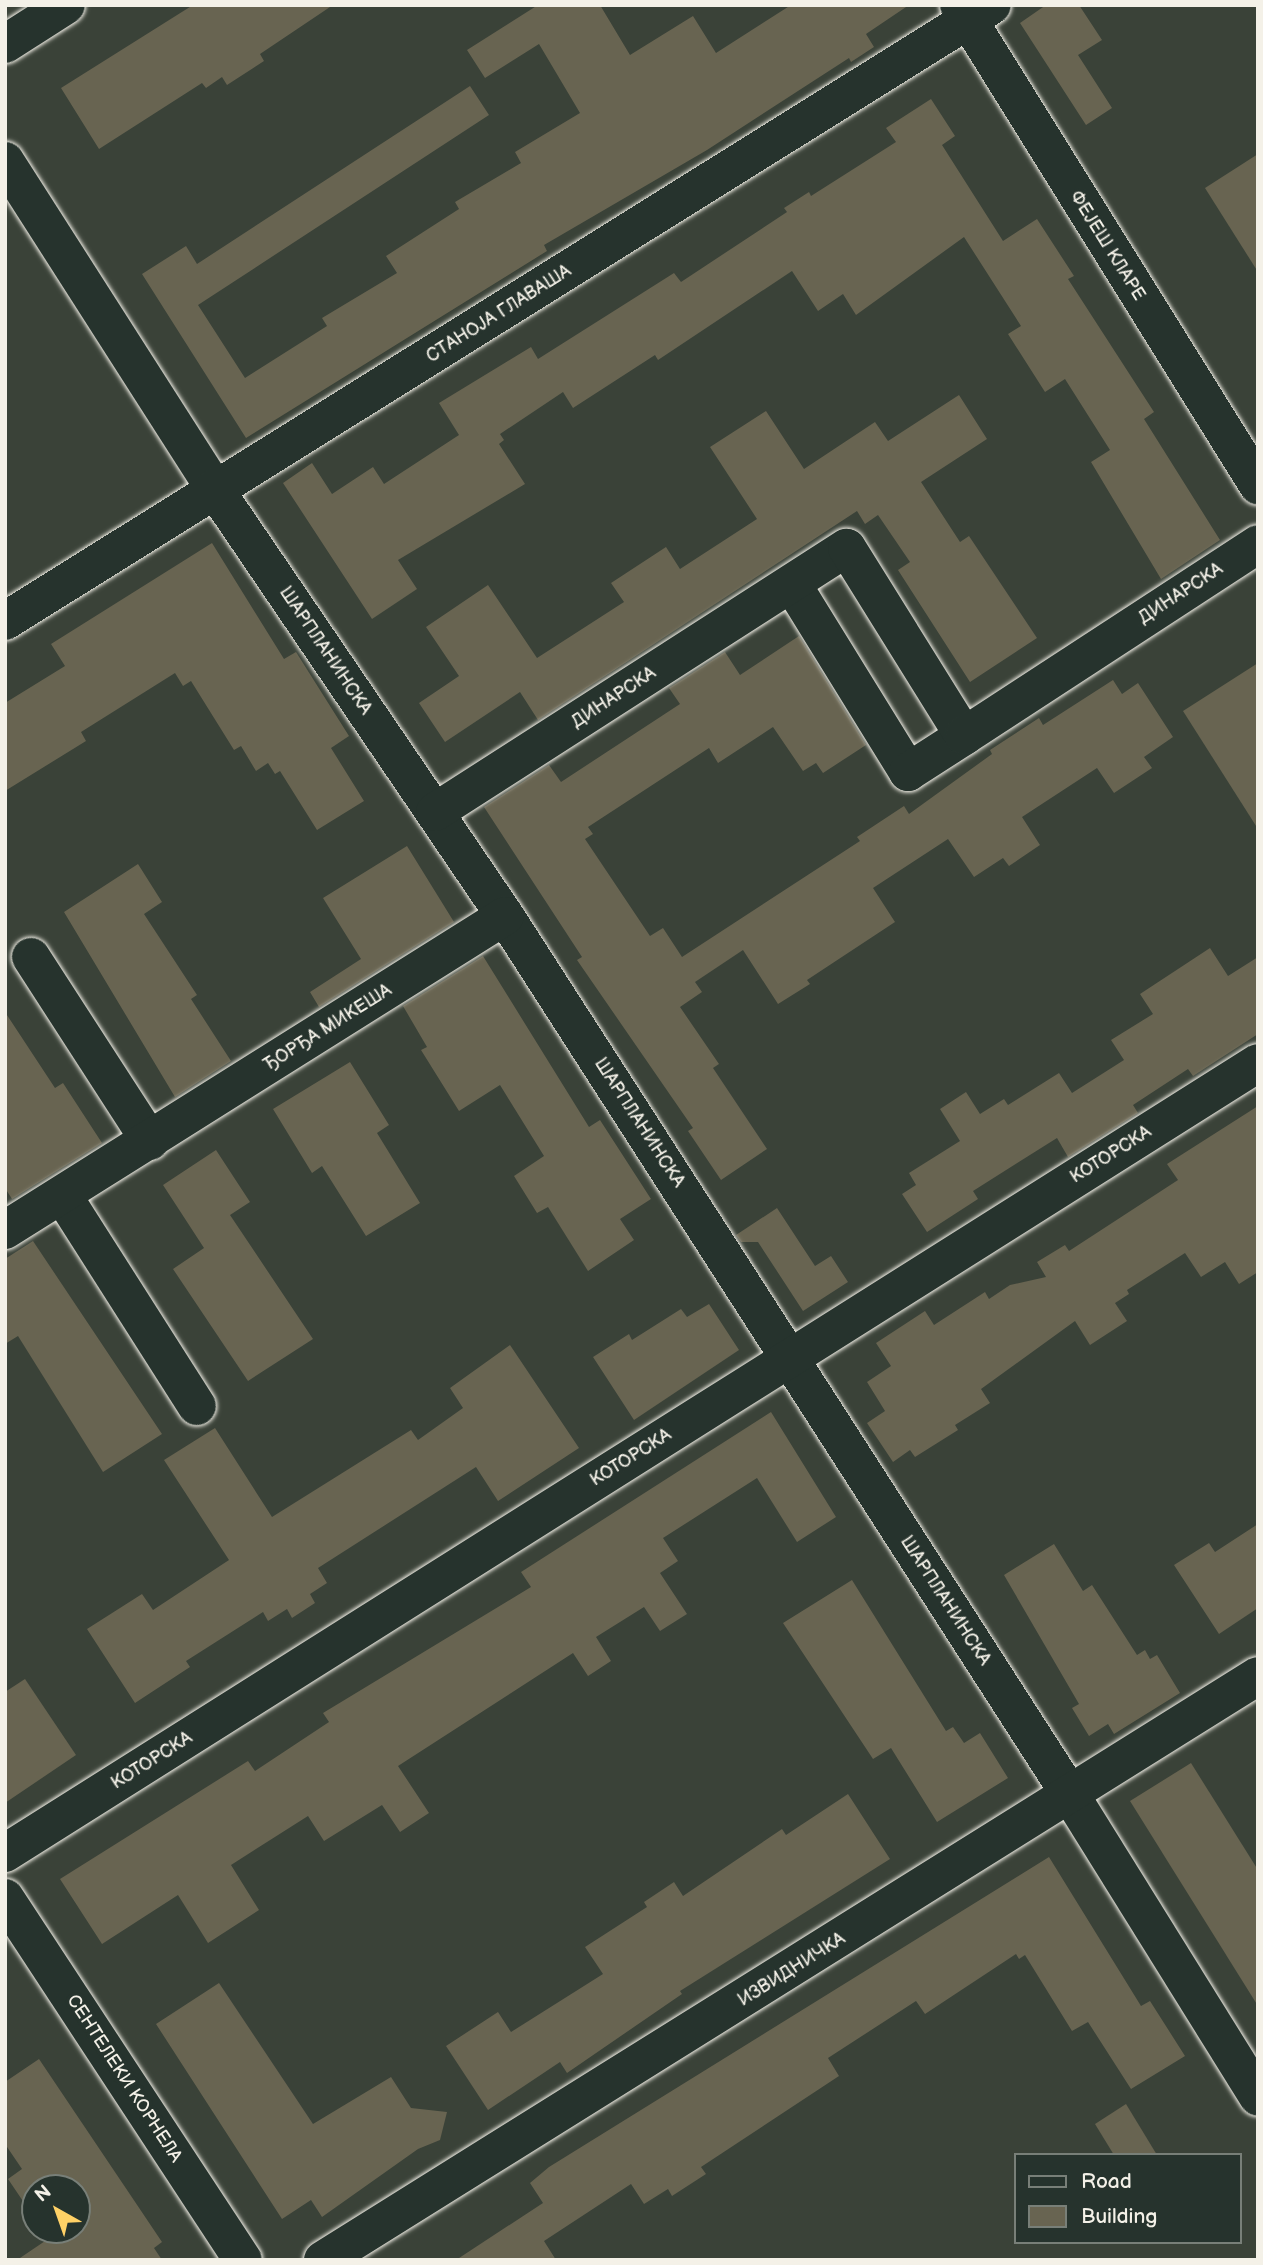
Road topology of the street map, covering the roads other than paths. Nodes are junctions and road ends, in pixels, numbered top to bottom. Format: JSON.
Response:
{"nodes":[{"id":1,"x":66,"y":5,"type":"edge"},
{"id":2,"x":973,"y":10,"type":"edge"},
{"id":3,"x":5,"y":44,"type":"edge"},
{"id":4,"x":5,"y":160,"type":"edge"},
{"id":5,"x":1252,"y":463,"type":"edge"},
{"id":6,"x":214,"y":488,"type":"junction"},
{"id":7,"x":1258,"y":544,"type":"edge"},
{"id":8,"x":792,"y":583,"type":"junction"},
{"id":9,"x":5,"y":621,"type":"edge"},
{"id":10,"x":964,"y":736,"type":"junction"},
{"id":11,"x":435,"y":812,"type":"junction"},
{"id":12,"x":505,"y":916,"type":"junction"},
{"id":13,"x":31,"y":957,"type":"dead end"},
{"id":14,"x":1258,"y":1063,"type":"edge"},
{"id":15,"x":150,"y":1141,"type":"junction"},
{"id":16,"x":62,"y":1196,"type":"junction"},
{"id":17,"x":5,"y":1230,"type":"edge"},
{"id":18,"x":789,"y":1357,"type":"junction"},
{"id":19,"x":197,"y":1406,"type":"dead end"},
{"id":20,"x":1258,"y":1676,"type":"edge"},
{"id":21,"x":1071,"y":1796,"type":"junction"},
{"id":22,"x":5,"y":1853,"type":"edge"},
{"id":23,"x":5,"y":1898,"type":"edge"},
{"id":24,"x":1258,"y":2096,"type":"edge"},
{"id":25,"x":243,"y":2260,"type":"edge"},
{"id":26,"x":323,"y":2260,"type":"edge"}],
"edges":[{"from":1,"to":3,"type":"street"},
{"from":2,"to":5,"type":"street","name":"ФЕЈЕШ КЛАРЕ"},
{"from":2,"to":6,"type":"street","name":"СТАНОЈА ГЛАВАША"},
{"from":4,"to":6,"type":"street","name":"ШАРПЛАНИНСКА"},
{"from":6,"to":9,"type":"street","name":"СТАНОЈА ГЛАВАША"},
{"from":6,"to":11,"type":"street","name":"ШАРПЛАНИНСКА"},
{"from":7,"to":10,"type":"street","name":"ДИНАРСКА"},
{"from":8,"to":10,"type":"street","name":"ДИНАРСКА"},
{"from":8,"to":10,"type":"street","name":"ДИНАРСКА"},
{"from":8,"to":11,"type":"street","name":"ДИНАРСКА"},
{"from":11,"to":12,"type":"street","name":"ШАРПЛАНИНСКА"},
{"from":12,"to":15,"type":"street","name":"ЂОРЂА МИКЕША"},
{"from":12,"to":18,"type":"street","name":"ШАРПЛАНИНСКА"},
{"from":13,"to":15,"type":"street"},
{"from":14,"to":18,"type":"street","name":"КОТОРСКА"},
{"from":15,"to":16,"type":"street","name":"ЂОРЂА МИКЕША"},
{"from":16,"to":17,"type":"street","name":"ЂОРЂА МИКЕША"},
{"from":16,"to":19,"type":"street"},
{"from":18,"to":21,"type":"street","name":"ШАРПЛАНИНСКА"},
{"from":18,"to":22,"type":"street","name":"КОТОРСКА"},
{"from":20,"to":21,"type":"street","name":"ИЗВИДНИЧКА"},
{"from":21,"to":24,"type":"street","name":"ШАРПЛАНИНСКА"},
{"from":21,"to":26,"type":"street","name":"ИЗВИДНИЧКА"},
{"from":23,"to":25,"type":"street","name":"СЕНТЕЛЕКИ КОРНЕЛА"}]}
